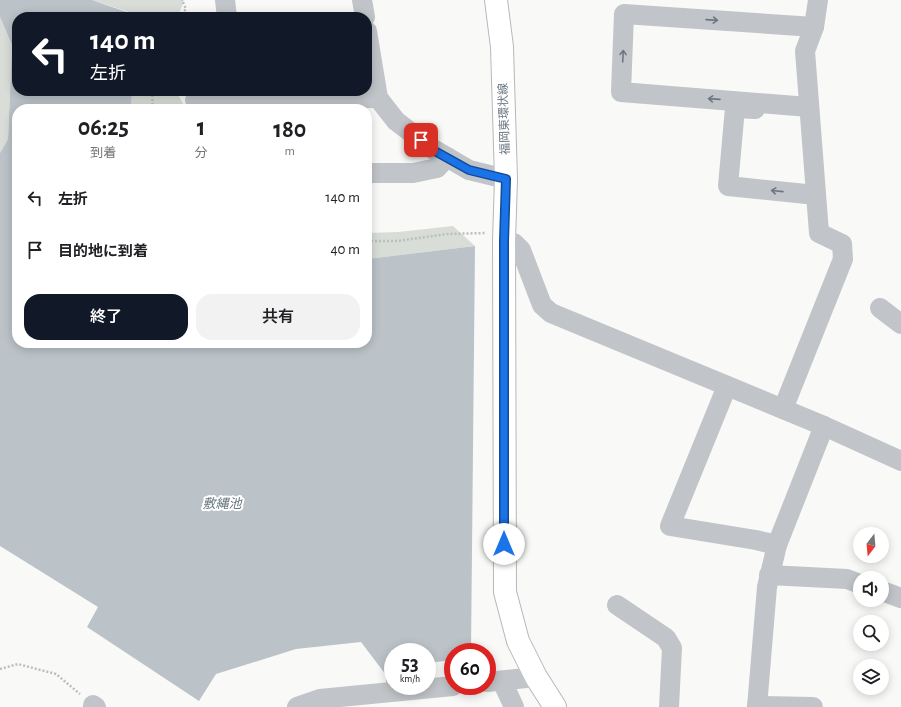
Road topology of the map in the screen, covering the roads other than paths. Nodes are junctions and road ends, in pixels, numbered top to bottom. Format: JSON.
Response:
{"nodes":[{"id":1,"x":225,"y":0,"type":"edge"},
{"id":2,"x":362,"y":0,"type":"edge"},
{"id":3,"x":496,"y":0,"type":"edge"},
{"id":4,"x":818,"y":0,"type":"edge"},
{"id":5,"x":226,"y":12,"type":"edge"},
{"id":6,"x":364,"y":12,"type":"edge"},
{"id":7,"x":814,"y":27,"type":"junction"},
{"id":8,"x":372,"y":61,"type":"edge"},
{"id":9,"x":229,"y":96,"type":"edge"},
{"id":10,"x":285,"y":96,"type":"edge"},
{"id":11,"x":378,"y":98,"type":"junction"},
{"id":12,"x":195,"y":100,"type":"dead end"},
{"id":13,"x":809,"y":110,"type":"junction"},
{"id":14,"x":448,"y":158,"type":"junction"},
{"id":15,"x":372,"y":173,"type":"edge"},
{"id":16,"x":506,"y":179,"type":"junction"},
{"id":17,"x":816,"y":195,"type":"junction"},
{"id":18,"x":504,"y":237,"type":"junction"},
{"id":19,"x":880,"y":308,"type":"dead end"},
{"id":20,"x":901,"y":324,"type":"edge"},
{"id":21,"x":727,"y":386,"type":"junction"},
{"id":22,"x":783,"y":409,"type":"junction"},
{"id":23,"x":824,"y":426,"type":"junction"},
{"id":24,"x":901,"y":461,"type":"edge"},
{"id":25,"x":777,"y":545,"type":"junction"},
{"id":26,"x":769,"y":575,"type":"junction"},
{"id":27,"x":853,"y":581,"type":"edge"},
{"id":28,"x":889,"y":594,"type":"edge"},
{"id":29,"x":901,"y":598,"type":"edge"},
{"id":30,"x":617,"y":606,"type":"dead end"},
{"id":31,"x":536,"y":677,"type":"junction"},
{"id":32,"x":496,"y":682,"type":"edge"},
{"id":33,"x":496,"y":683,"type":"edge"},
{"id":34,"x":444,"y":687,"type":"edge"},
{"id":35,"x":757,"y":706,"type":"edge"},
{"id":36,"x":297,"y":707,"type":"edge"},
{"id":37,"x":514,"y":707,"type":"edge"},
{"id":38,"x":555,"y":707,"type":"edge"},
{"id":39,"x":669,"y":707,"type":"edge"},
{"id":40,"x":813,"y":707,"type":"edge"}],
"edges":[{"from":1,"to":5,"type":"street"},
{"from":2,"to":6,"type":"street"},
{"from":3,"to":16,"type":"main road","name":"福岡東環状線"},
{"from":4,"to":7,"type":"street"},
{"from":7,"to":13,"type":"street"},
{"from":13,"to":7,"type":"street","one_way":true},
{"from":8,"to":11,"type":"street"},
{"from":9,"to":12,"type":"street"},
{"from":10,"to":11,"type":"street"},
{"from":11,"to":14,"type":"street"},
{"from":13,"to":17,"type":"street"},
{"from":17,"to":13,"type":"street","one_way":true},
{"from":14,"to":15,"type":"street"},
{"from":14,"to":16,"type":"street"},
{"from":16,"to":18,"type":"main road","name":"福岡東環状線"},
{"from":17,"to":22,"type":"street"},
{"from":18,"to":21,"type":"street"},
{"from":18,"to":31,"type":"main road","name":"福岡東環状線"},
{"from":19,"to":20,"type":"street"},
{"from":21,"to":22,"type":"street"},
{"from":21,"to":25,"type":"street"},
{"from":22,"to":23,"type":"street"},
{"from":23,"to":24,"type":"street"},
{"from":23,"to":25,"type":"street"},
{"from":25,"to":26,"type":"street"},
{"from":26,"to":27,"type":"street"},
{"from":26,"to":35,"type":"street"},
{"from":28,"to":29,"type":"street"},
{"from":30,"to":39,"type":"street"},
{"from":31,"to":32,"type":"street"},
{"from":31,"to":38,"type":"main road","name":"福岡東環状線"},
{"from":33,"to":37,"type":"street"},
{"from":34,"to":36,"type":"street"},
{"from":35,"to":40,"type":"street"}]}
